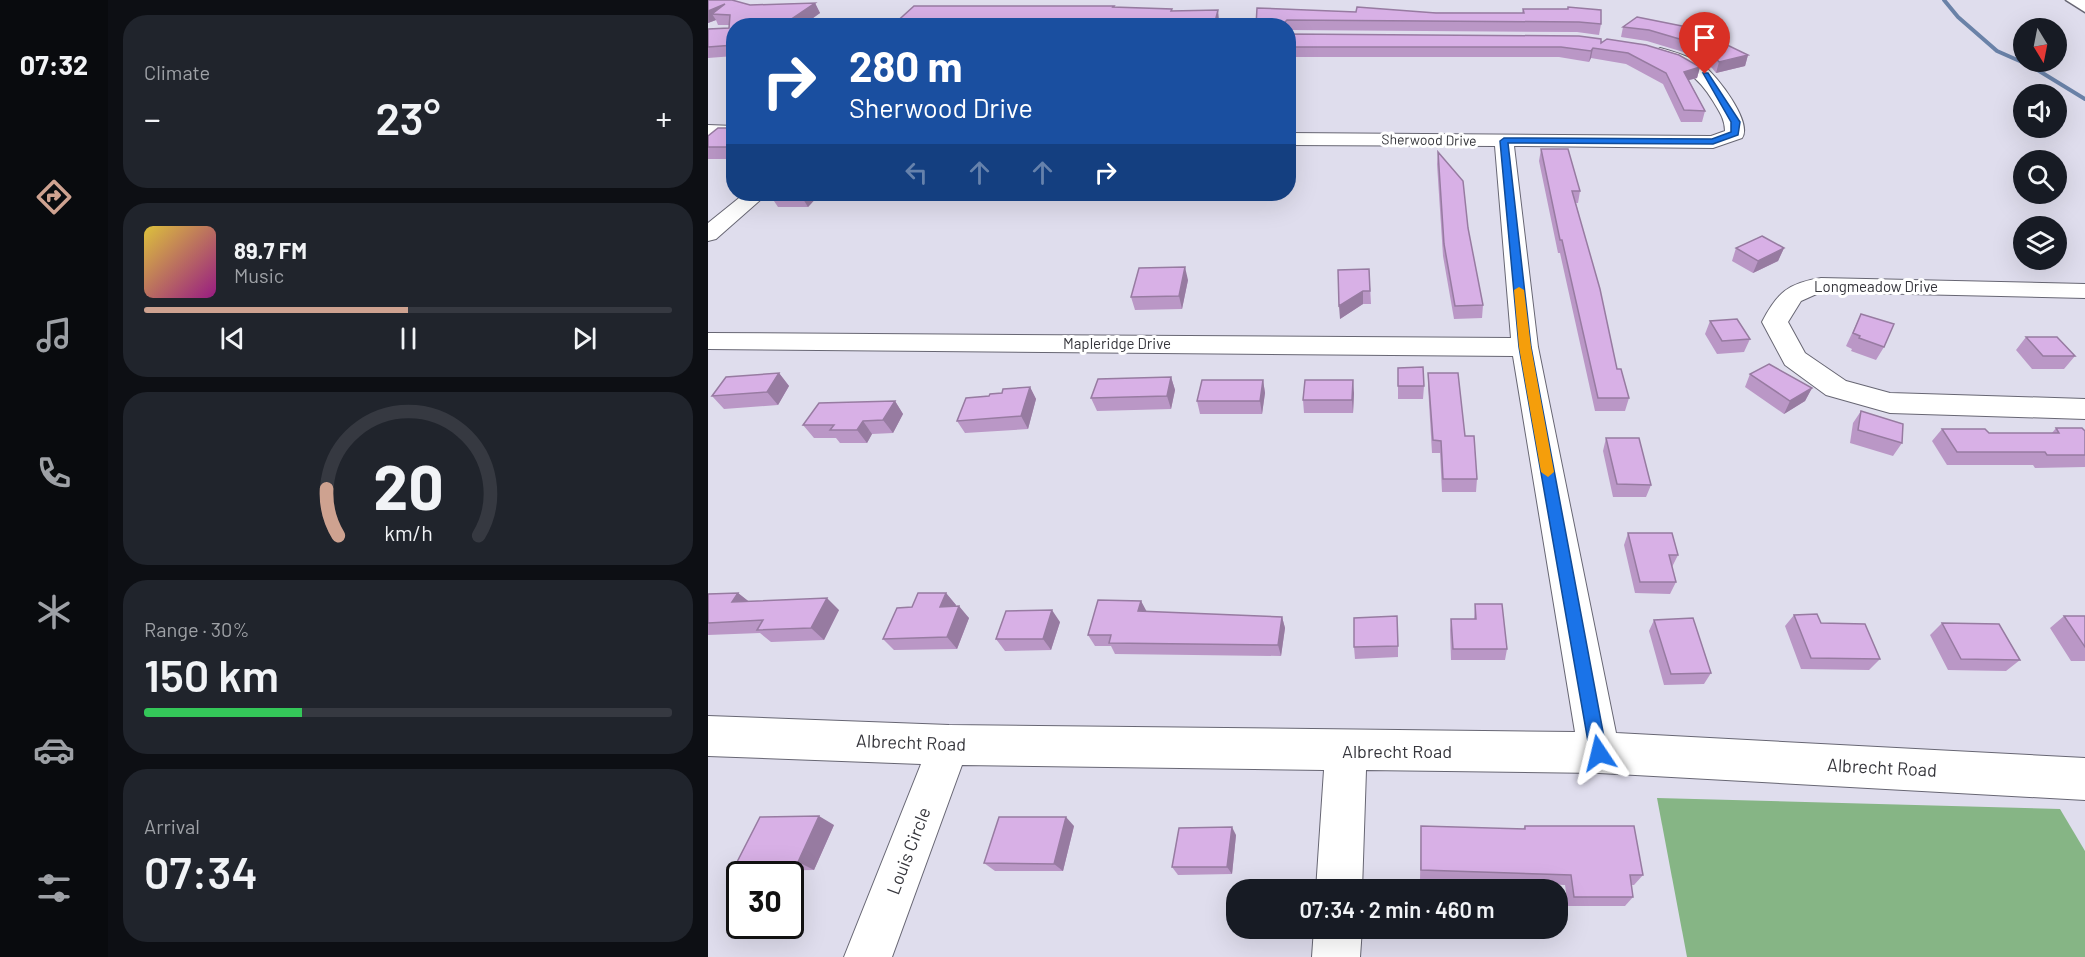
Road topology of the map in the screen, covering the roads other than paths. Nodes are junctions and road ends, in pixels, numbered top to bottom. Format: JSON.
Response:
{"nodes":[{"id":1,"x":2074,"y":0,"type":"edge"},
{"id":2,"x":2085,"y":7,"type":"edge"},
{"id":3,"x":1646,"y":48,"type":"edge"},
{"id":4,"x":708,"y":131,"type":"edge"},
{"id":5,"x":726,"y":132,"type":"edge"},
{"id":6,"x":1296,"y":139,"type":"edge"},
{"id":7,"x":1504,"y":141,"type":"junction"},
{"id":8,"x":748,"y":201,"type":"edge"},
{"id":9,"x":708,"y":234,"type":"edge"},
{"id":10,"x":2085,"y":291,"type":"edge"},
{"id":11,"x":708,"y":341,"type":"edge"},
{"id":12,"x":1525,"y":347,"type":"junction"},
{"id":13,"x":2085,"y":409,"type":"edge"},
{"id":14,"x":708,"y":735,"type":"edge"},
{"id":15,"x":949,"y":745,"type":"junction"},
{"id":16,"x":1346,"y":751,"type":"junction"},
{"id":17,"x":1599,"y":753,"type":"junction"},
{"id":18,"x":2085,"y":779,"type":"edge"},
{"id":19,"x":1340,"y":879,"type":"edge"},
{"id":20,"x":1337,"y":939,"type":"edge"},
{"id":21,"x":868,"y":957,"type":"edge"},
{"id":22,"x":1336,"y":957,"type":"edge"}],
"edges":[{"from":1,"to":2,"type":"main road"},
{"from":3,"to":7,"type":"street","name":"Sherwood Drive"},
{"from":4,"to":5,"type":"street"},
{"from":6,"to":7,"type":"street","name":"Sherwood Drive"},
{"from":7,"to":12,"type":"street"},
{"from":8,"to":9,"type":"street"},
{"from":10,"to":13,"type":"street","name":"Longmeadow Drive"},
{"from":11,"to":12,"type":"street","name":"Mapleridge Drive"},
{"from":12,"to":17,"type":"street"},
{"from":14,"to":15,"type":"street","name":"Albrecht Road"},
{"from":15,"to":16,"type":"street","name":"Albrecht Road"},
{"from":15,"to":21,"type":"street","name":"Louis Circle"},
{"from":16,"to":17,"type":"street","name":"Albrecht Road"},
{"from":16,"to":19,"type":"street"},
{"from":17,"to":18,"type":"street","name":"Albrecht Road"},
{"from":20,"to":22,"type":"street"}]}
